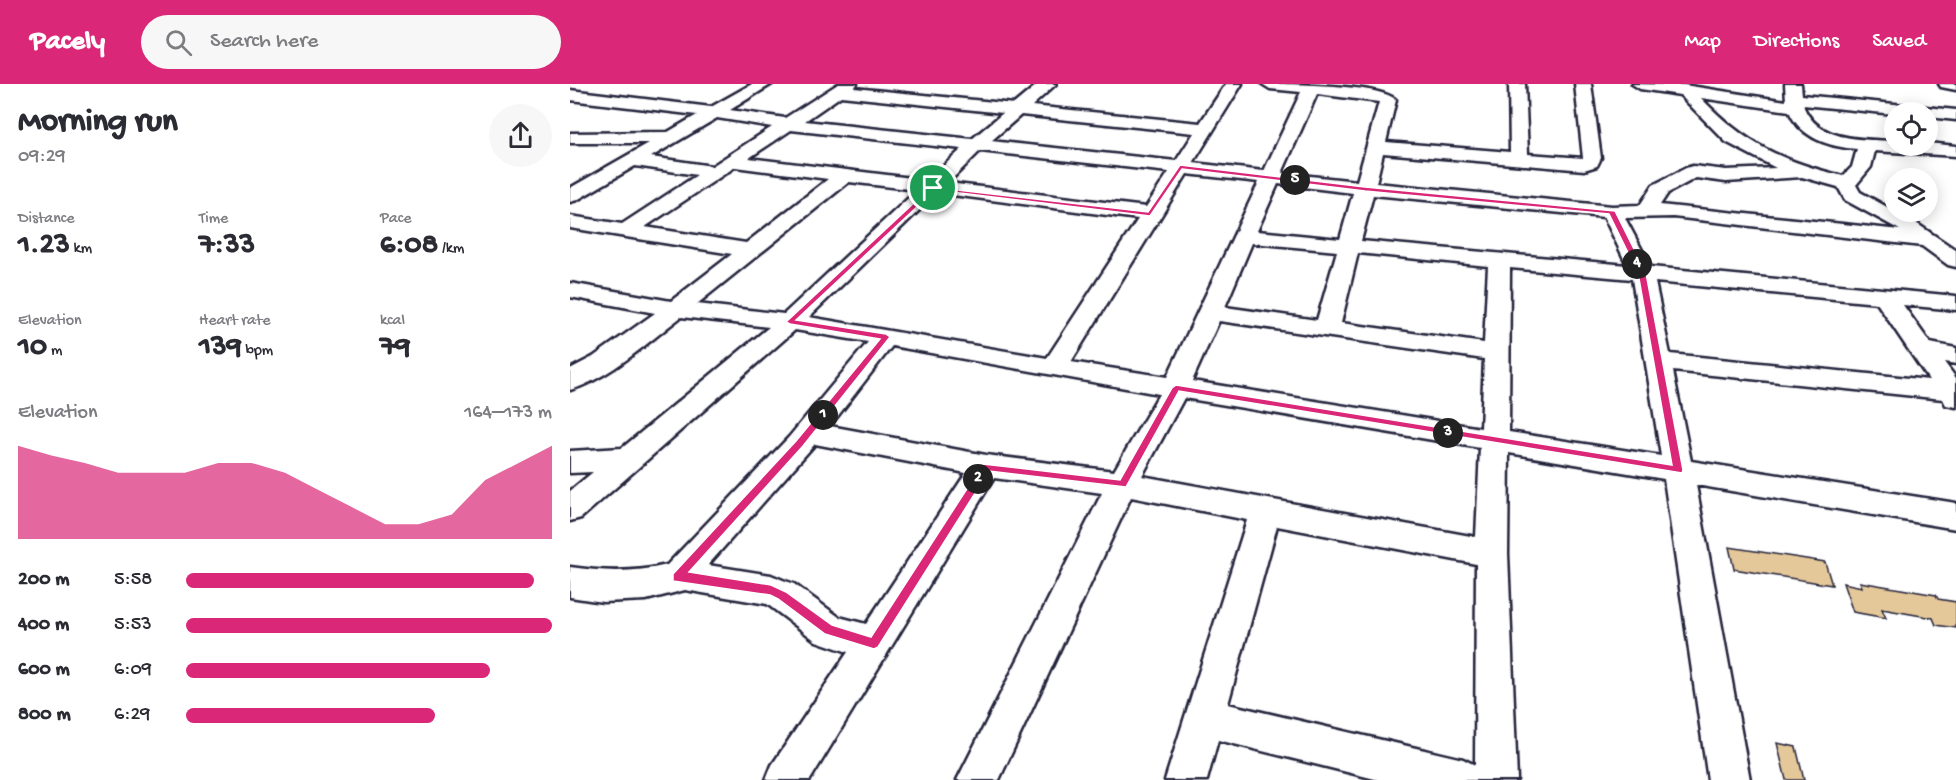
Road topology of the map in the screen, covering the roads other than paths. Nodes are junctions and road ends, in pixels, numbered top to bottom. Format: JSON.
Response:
{"nodes":[{"id":1,"x":764,"y":84,"type":"edge"},
{"id":2,"x":1048,"y":84,"type":"edge"},
{"id":3,"x":1234,"y":84,"type":"edge"},
{"id":4,"x":1270,"y":84,"type":"edge"},
{"id":5,"x":1517,"y":84,"type":"edge"},
{"id":6,"x":1583,"y":84,"type":"edge"},
{"id":7,"x":1640,"y":84,"type":"edge"},
{"id":8,"x":1947,"y":84,"type":"edge"},
{"id":9,"x":1956,"y":85,"type":"edge"},
{"id":10,"x":1312,"y":86,"type":"edge"},
{"id":11,"x":843,"y":88,"type":"edge"},
{"id":12,"x":1711,"y":89,"type":"edge"},
{"id":13,"x":952,"y":90,"type":"dead end"},
{"id":14,"x":1684,"y":90,"type":"junction"},
{"id":15,"x":1868,"y":92,"type":"dead end"},
{"id":16,"x":574,"y":97,"type":"edge"},
{"id":17,"x":1794,"y":97,"type":"edge"},
{"id":18,"x":937,"y":101,"type":"junction"},
{"id":19,"x":1881,"y":108,"type":"junction"},
{"id":20,"x":1016,"y":110,"type":"junction"},
{"id":21,"x":1884,"y":112,"type":"edge"},
{"id":22,"x":712,"y":114,"type":"junction"},
{"id":23,"x":1956,"y":115,"type":"edge"},
{"id":24,"x":788,"y":124,"type":"junction"},
{"id":25,"x":1204,"y":129,"type":"junction"},
{"id":26,"x":674,"y":136,"type":"junction"},
{"id":27,"x":573,"y":140,"type":"edge"},
{"id":28,"x":977,"y":144,"type":"junction"},
{"id":29,"x":1866,"y":145,"type":"junction"},
{"id":30,"x":1884,"y":146,"type":"edge"},
{"id":31,"x":1376,"y":147,"type":"junction"},
{"id":32,"x":1938,"y":149,"type":"edge"},
{"id":33,"x":1956,"y":151,"type":"edge"},
{"id":34,"x":1519,"y":158,"type":"junction"},
{"id":35,"x":632,"y":160,"type":"junction"},
{"id":36,"x":731,"y":161,"type":"junction"},
{"id":37,"x":1180,"y":167,"type":"junction"},
{"id":38,"x":715,"y":172,"type":"junction"},
{"id":39,"x":1803,"y":172,"type":"junction"},
{"id":40,"x":570,"y":176,"type":"edge"},
{"id":41,"x":844,"y":176,"type":"junction"},
{"id":42,"x":1272,"y":177,"type":"junction"},
{"id":43,"x":599,"y":179,"type":"junction"},
{"id":44,"x":1845,"y":183,"type":"junction"},
{"id":45,"x":933,"y":188,"type":"junction"},
{"id":46,"x":1365,"y":189,"type":"junction"},
{"id":47,"x":570,"y":196,"type":"edge"},
{"id":48,"x":1612,"y":212,"type":"junction"},
{"id":49,"x":1646,"y":212,"type":"junction"},
{"id":50,"x":1150,"y":214,"type":"junction"},
{"id":51,"x":570,"y":222,"type":"edge"},
{"id":52,"x":625,"y":231,"type":"junction"},
{"id":53,"x":1244,"y":236,"type":"junction"},
{"id":54,"x":1928,"y":240,"type":"junction"},
{"id":55,"x":1348,"y":246,"type":"junction"},
{"id":56,"x":751,"y":250,"type":"junction"},
{"id":57,"x":1499,"y":260,"type":"junction"},
{"id":58,"x":1956,"y":260,"type":"edge"},
{"id":59,"x":1642,"y":273,"type":"junction"},
{"id":60,"x":570,"y":290,"type":"edge"},
{"id":61,"x":1884,"y":296,"type":"junction"},
{"id":62,"x":1956,"y":303,"type":"edge"},
{"id":63,"x":676,"y":309,"type":"junction"},
{"id":64,"x":1209,"y":312,"type":"junction"},
{"id":65,"x":790,"y":322,"type":"junction"},
{"id":66,"x":1327,"y":329,"type":"junction"},
{"id":67,"x":886,"y":337,"type":"junction"},
{"id":68,"x":1923,"y":350,"type":"junction"},
{"id":69,"x":1496,"y":353,"type":"junction"},
{"id":70,"x":1956,"y":356,"type":"edge"},
{"id":71,"x":1659,"y":362,"type":"junction"},
{"id":72,"x":1054,"y":368,"type":"junction"},
{"id":73,"x":570,"y":380,"type":"edge"},
{"id":74,"x":1176,"y":388,"type":"junction"},
{"id":75,"x":1954,"y":394,"type":"edge"},
{"id":76,"x":809,"y":432,"type":"junction"},
{"id":77,"x":1494,"y":441,"type":"junction"},
{"id":78,"x":627,"y":459,"type":"junction"},
{"id":79,"x":570,"y":462,"type":"edge"},
{"id":80,"x":986,"y":466,"type":"junction"},
{"id":81,"x":1678,"y":470,"type":"junction"},
{"id":82,"x":1122,"y":484,"type":"junction"},
{"id":83,"x":570,"y":509,"type":"edge"},
{"id":84,"x":1265,"y":513,"type":"junction"},
{"id":85,"x":1956,"y":516,"type":"edge"},
{"id":86,"x":1491,"y":554,"type":"junction"},
{"id":87,"x":677,"y":577,"type":"junction"},
{"id":88,"x":570,"y":582,"type":"edge"},
{"id":89,"x":874,"y":643,"type":"junction"},
{"id":90,"x":1204,"y":718,"type":"junction"},
{"id":91,"x":787,"y":780,"type":"edge"},
{"id":92,"x":978,"y":780,"type":"edge"},
{"id":93,"x":1186,"y":780,"type":"edge"},
{"id":94,"x":1463,"y":780,"type":"edge"},
{"id":95,"x":1496,"y":780,"type":"edge"},
{"id":96,"x":1730,"y":780,"type":"edge"}],
"edges":[{"from":1,"to":22,"type":"street"},
{"from":2,"to":20,"type":"street"},
{"from":3,"to":25,"type":"street"},
{"from":4,"to":10,"type":"street"},
{"from":5,"to":34,"type":"street"},
{"from":6,"to":34,"type":"street"},
{"from":7,"to":14,"type":"street"},
{"from":8,"to":9,"type":"street"},
{"from":10,"to":31,"type":"street"},
{"from":10,"to":42,"type":"street"},
{"from":11,"to":18,"type":"street"},
{"from":11,"to":24,"type":"street"},
{"from":12,"to":14,"type":"street"},
{"from":12,"to":17,"type":"street"},
{"from":13,"to":18,"type":"street"},
{"from":14,"to":39,"type":"street"},
{"from":15,"to":19,"type":"street"},
{"from":16,"to":22,"type":"street"},
{"from":17,"to":19,"type":"street"},
{"from":17,"to":29,"type":"street"},
{"from":18,"to":20,"type":"street"},
{"from":19,"to":21,"type":"street"},
{"from":19,"to":23,"type":"street"},
{"from":20,"to":25,"type":"street"},
{"from":20,"to":28,"type":"street"},
{"from":22,"to":24,"type":"street"},
{"from":22,"to":26,"type":"street"},
{"from":24,"to":28,"type":"street"},
{"from":24,"to":36,"type":"street"},
{"from":25,"to":37,"type":"street"},
{"from":26,"to":27,"type":"street"},
{"from":26,"to":35,"type":"street"},
{"from":28,"to":37,"type":"street"},
{"from":28,"to":45,"type":"street"},
{"from":29,"to":30,"type":"street"},
{"from":29,"to":44,"type":"street"},
{"from":31,"to":34,"type":"street"},
{"from":31,"to":46,"type":"street"},
{"from":32,"to":33,"type":"street"},
{"from":35,"to":38,"type":"street"},
{"from":35,"to":43,"type":"street"},
{"from":36,"to":38,"type":"street"},
{"from":36,"to":41,"type":"street"},
{"from":37,"to":42,"type":"street"},
{"from":37,"to":50,"type":"street"},
{"from":38,"to":52,"type":"street"},
{"from":39,"to":44,"type":"street"},
{"from":39,"to":49,"type":"street"},
{"from":40,"to":43,"type":"street"},
{"from":41,"to":45,"type":"street"},
{"from":41,"to":56,"type":"street"},
{"from":42,"to":46,"type":"street"},
{"from":42,"to":53,"type":"street"},
{"from":43,"to":47,"type":"street"},
{"from":44,"to":54,"type":"street"},
{"from":45,"to":50,"type":"street"},
{"from":45,"to":65,"type":"street"},
{"from":46,"to":48,"type":"street"},
{"from":46,"to":55,"type":"street"},
{"from":48,"to":49,"type":"street"},
{"from":48,"to":59,"type":"street"},
{"from":49,"to":54,"type":"street"},
{"from":50,"to":72,"type":"street"},
{"from":51,"to":52,"type":"street"},
{"from":52,"to":56,"type":"street"},
{"from":53,"to":55,"type":"street"},
{"from":53,"to":64,"type":"street"},
{"from":54,"to":58,"type":"street"},
{"from":55,"to":57,"type":"street"},
{"from":55,"to":66,"type":"street"},
{"from":56,"to":63,"type":"street"},
{"from":57,"to":59,"type":"street"},
{"from":57,"to":69,"type":"street"},
{"from":59,"to":61,"type":"street"},
{"from":59,"to":71,"type":"street"},
{"from":60,"to":63,"type":"street"},
{"from":61,"to":62,"type":"street"},
{"from":61,"to":68,"type":"street"},
{"from":63,"to":65,"type":"street"},
{"from":63,"to":73,"type":"street"},
{"from":64,"to":66,"type":"street"},
{"from":64,"to":74,"type":"street"},
{"from":65,"to":67,"type":"street"},
{"from":65,"to":78,"type":"street"},
{"from":66,"to":69,"type":"street"},
{"from":67,"to":72,"type":"street"},
{"from":67,"to":76,"type":"street"},
{"from":68,"to":70,"type":"street"},
{"from":68,"to":75,"type":"street"},
{"from":69,"to":77,"type":"street"},
{"from":71,"to":75,"type":"street"},
{"from":71,"to":81,"type":"street"},
{"from":72,"to":74,"type":"street"},
{"from":74,"to":77,"type":"street"},
{"from":74,"to":82,"type":"street"},
{"from":76,"to":80,"type":"street"},
{"from":76,"to":87,"type":"street"},
{"from":77,"to":81,"type":"street"},
{"from":77,"to":86,"type":"street"},
{"from":78,"to":79,"type":"street"},
{"from":78,"to":83,"type":"street"},
{"from":80,"to":82,"type":"street"},
{"from":80,"to":89,"type":"street"},
{"from":81,"to":85,"type":"street"},
{"from":81,"to":96,"type":"street"},
{"from":82,"to":84,"type":"street"},
{"from":82,"to":92,"type":"street"},
{"from":84,"to":86,"type":"street"},
{"from":84,"to":90,"type":"street"},
{"from":86,"to":95,"type":"street"},
{"from":87,"to":88,"type":"street"},
{"from":87,"to":89,"type":"street"},
{"from":89,"to":91,"type":"street"},
{"from":90,"to":93,"type":"street"},
{"from":90,"to":94,"type":"street"}]}
